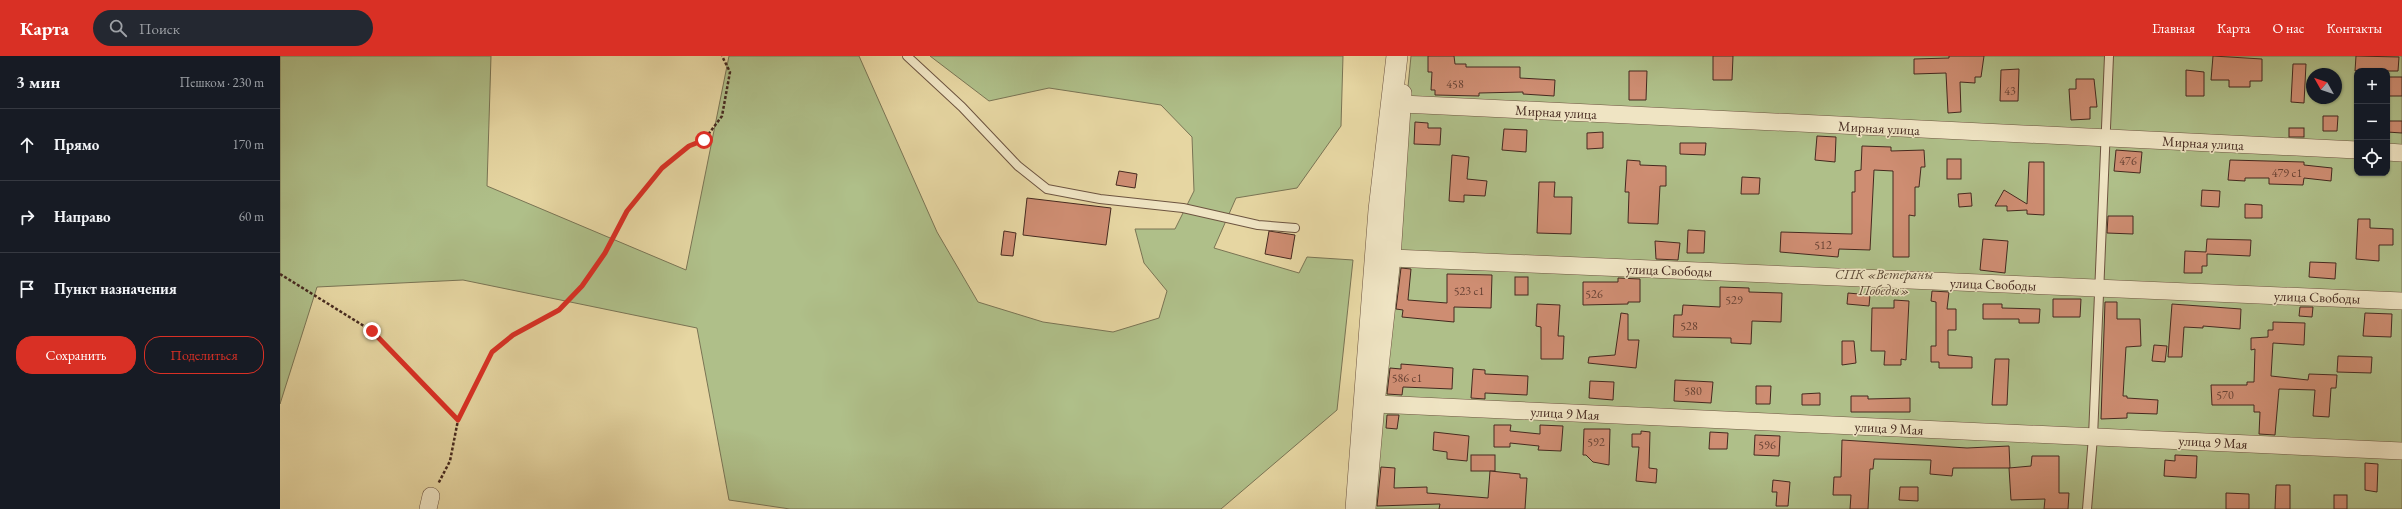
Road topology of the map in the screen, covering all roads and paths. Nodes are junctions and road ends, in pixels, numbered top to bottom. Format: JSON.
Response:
{"nodes":[{"id":1,"x":722,"y":56,"type":"edge"},
{"id":2,"x":907,"y":56,"type":"edge"},
{"id":3,"x":1397,"y":56,"type":"edge"},
{"id":4,"x":1406,"y":56,"type":"edge"},
{"id":5,"x":2109,"y":56,"type":"edge"},
{"id":6,"x":1402,"y":104,"type":"junction"},
{"id":7,"x":2106,"y":139,"type":"junction"},
{"id":8,"x":2354,"y":150,"type":"edge"},
{"id":9,"x":2390,"y":152,"type":"edge"},
{"id":10,"x":2402,"y":153,"type":"edge"},
{"id":11,"x":1295,"y":228,"type":"dead end"},
{"id":12,"x":1392,"y":258,"type":"junction"},
{"id":13,"x":280,"y":274,"type":"edge"},
{"id":14,"x":2099,"y":288,"type":"junction"},
{"id":15,"x":2402,"y":301,"type":"edge"},
{"id":16,"x":1376,"y":404,"type":"junction"},
{"id":17,"x":458,"y":420,"type":"junction"},
{"id":18,"x":2093,"y":437,"type":"junction"},
{"id":19,"x":2402,"y":451,"type":"edge"},
{"id":20,"x":429,"y":503,"type":"edge"},
{"id":21,"x":1356,"y":509,"type":"edge"},
{"id":22,"x":1367,"y":509,"type":"edge"},
{"id":23,"x":2087,"y":509,"type":"edge"}],
"edges":[{"from":1,"to":17,"type":"path"},
{"from":2,"to":11,"type":"lane"},
{"from":3,"to":21,"type":"street"},
{"from":4,"to":6,"type":"street"},
{"from":5,"to":7,"type":"lane"},
{"from":6,"to":7,"type":"street","name":"Мирная улица"},
{"from":6,"to":12,"type":"street"},
{"from":7,"to":8,"type":"street","name":"Мирная улица"},
{"from":7,"to":14,"type":"lane"},
{"from":9,"to":10,"type":"street"},
{"from":12,"to":14,"type":"street","name":"улица Свободы"},
{"from":12,"to":16,"type":"street"},
{"from":13,"to":17,"type":"path"},
{"from":14,"to":15,"type":"street","name":"улица Свободы"},
{"from":14,"to":18,"type":"lane"},
{"from":16,"to":18,"type":"street","name":"улица 9 Мая"},
{"from":16,"to":22,"type":"street"},
{"from":17,"to":20,"type":"path"},
{"from":18,"to":19,"type":"street","name":"улица 9 Мая"},
{"from":18,"to":23,"type":"lane"}]}
